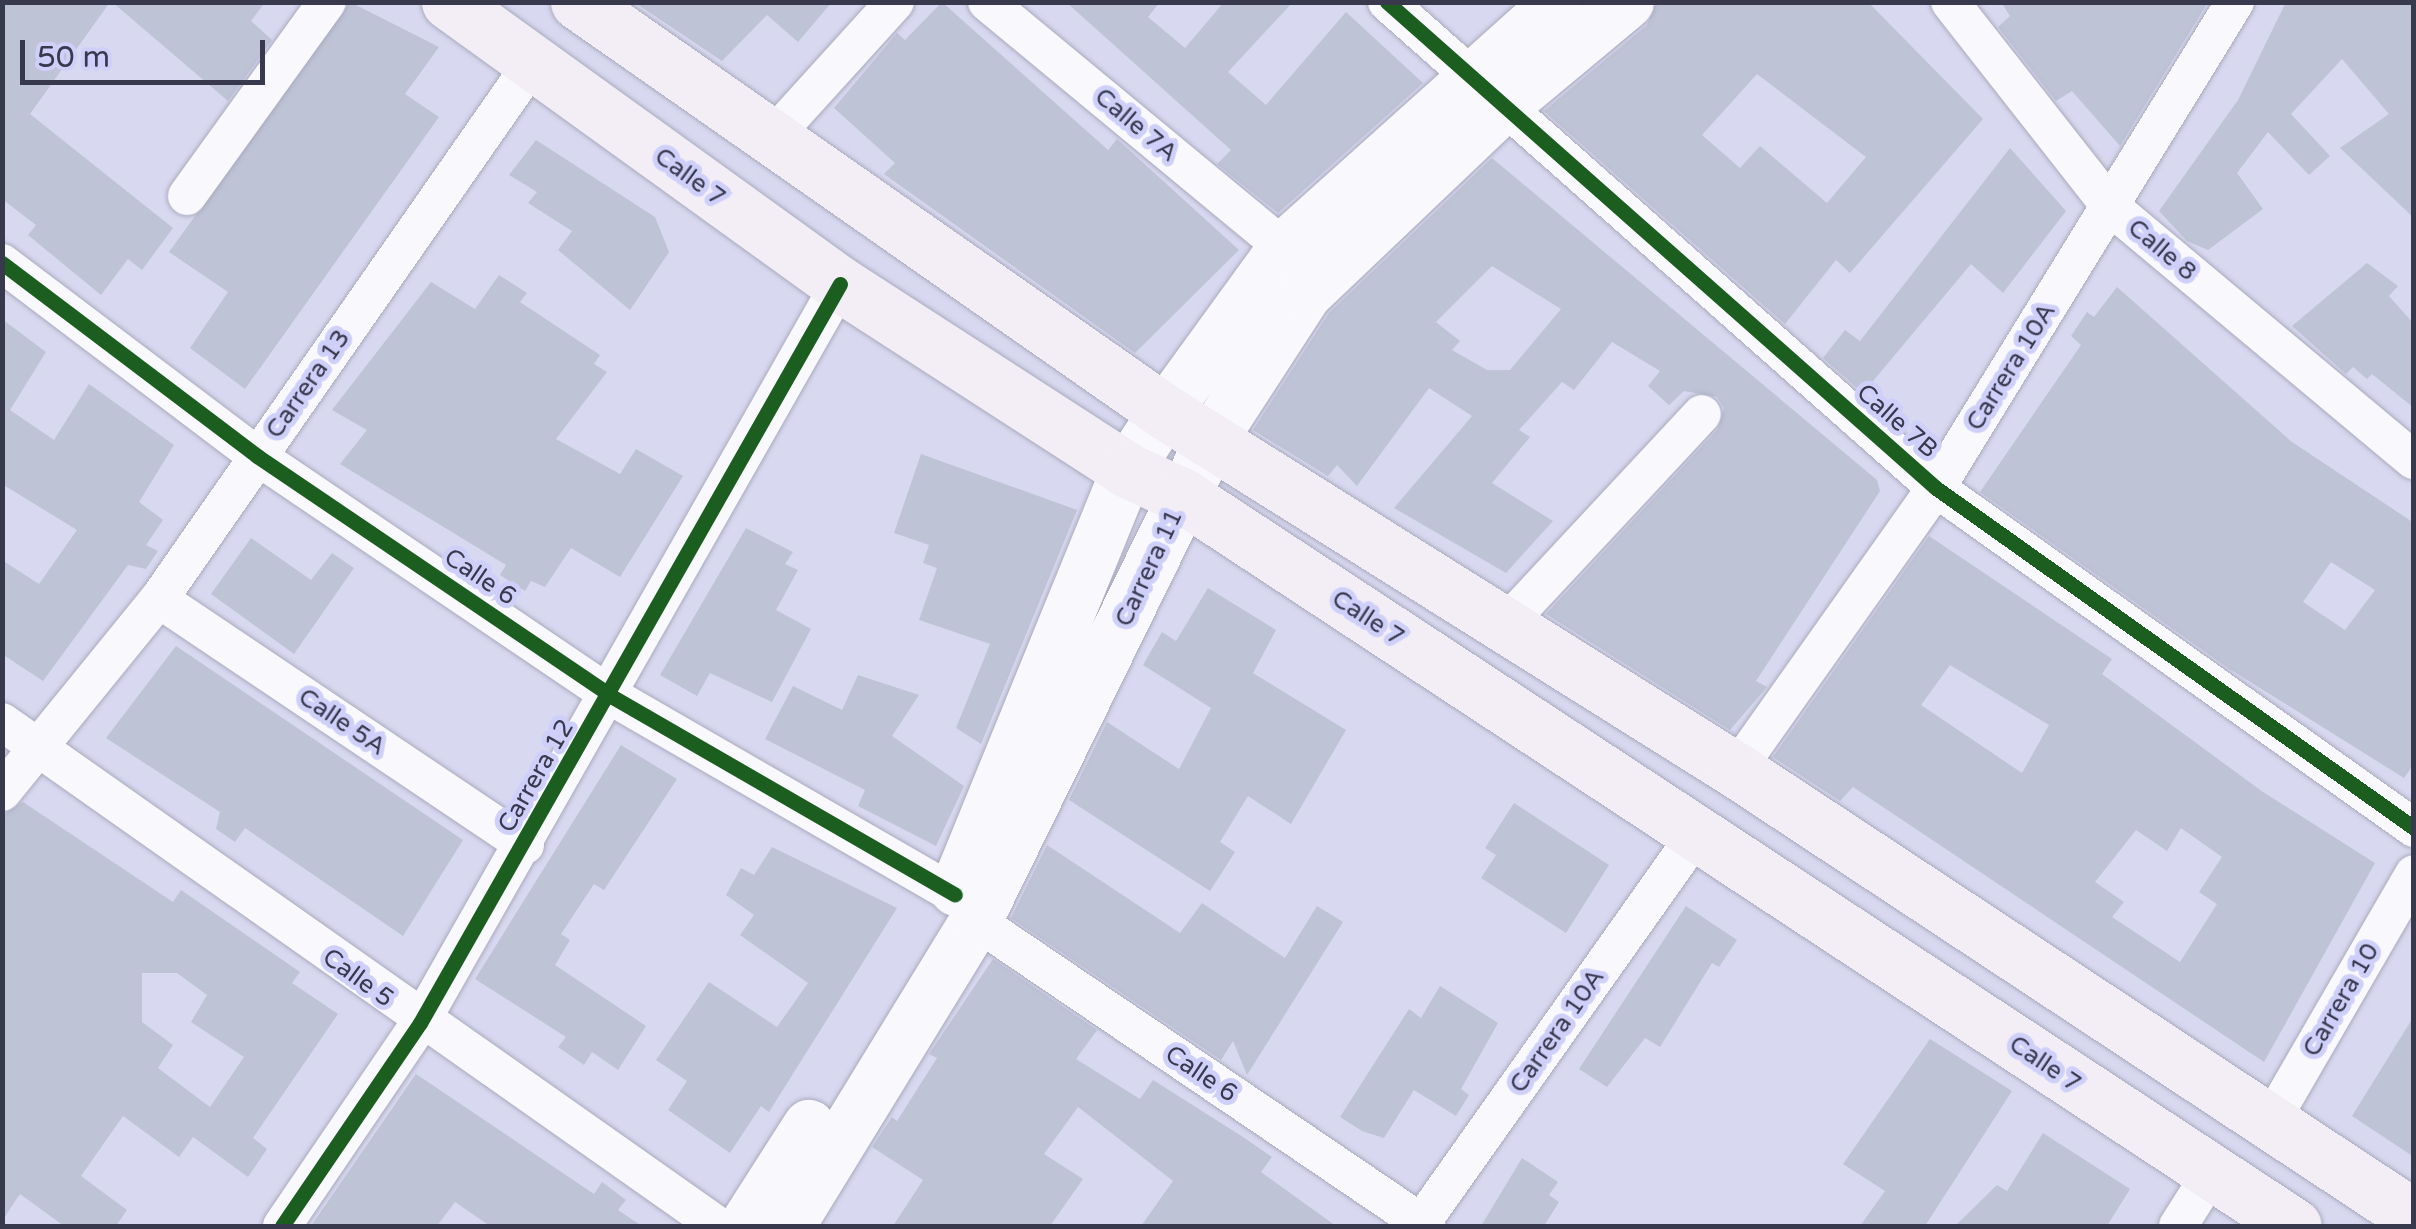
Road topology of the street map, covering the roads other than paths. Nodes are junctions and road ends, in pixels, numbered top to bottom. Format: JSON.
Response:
{"nodes":[{"id":1,"x":327,"y":2,"type":"edge"},
{"id":2,"x":448,"y":2,"type":"edge"},
{"id":3,"x":578,"y":2,"type":"edge"},
{"id":4,"x":895,"y":2,"type":"edge"},
{"id":5,"x":988,"y":2,"type":"edge"},
{"id":6,"x":1387,"y":2,"type":"edge"},
{"id":7,"x":1558,"y":2,"type":"edge"},
{"id":8,"x":1628,"y":2,"type":"edge"},
{"id":9,"x":1950,"y":2,"type":"edge"},
{"id":10,"x":2234,"y":2,"type":"edge"},
{"id":11,"x":532,"y":64,"type":"junction"},
{"id":12,"x":1484,"y":93,"type":"junction"},
{"id":13,"x":768,"y":142,"type":"junction"},
{"id":14,"x":188,"y":196,"type":"dead end"},
{"id":15,"x":2110,"y":207,"type":"junction"},
{"id":16,"x":1284,"y":248,"type":"junction"},
{"id":17,"x":2,"y":263,"type":"edge"},
{"id":18,"x":840,"y":284,"type":"junction"},
{"id":19,"x":1165,"y":412,"type":"junction"},
{"id":20,"x":1702,"y":414,"type":"dead end"},
{"id":21,"x":1213,"y":437,"type":"junction"},
{"id":22,"x":257,"y":456,"type":"junction"},
{"id":23,"x":2414,"y":460,"type":"edge"},
{"id":24,"x":1127,"y":470,"type":"junction"},
{"id":25,"x":1936,"y":488,"type":"junction"},
{"id":26,"x":1183,"y":496,"type":"junction"},
{"id":27,"x":159,"y":599,"type":"junction"},
{"id":28,"x":1506,"y":624,"type":"junction"},
{"id":29,"x":611,"y":696,"type":"junction"},
{"id":30,"x":2,"y":722,"type":"edge"},
{"id":31,"x":36,"y":745,"type":"junction"},
{"id":32,"x":1736,"y":770,"type":"junction"},
{"id":33,"x":2,"y":792,"type":"edge"},
{"id":34,"x":2414,"y":828,"type":"edge"},
{"id":35,"x":1696,"y":835,"type":"junction"},
{"id":36,"x":525,"y":844,"type":"junction"},
{"id":37,"x":2414,"y":874,"type":"edge"},
{"id":38,"x":965,"y":908,"type":"junction"},
{"id":39,"x":420,"y":1024,"type":"junction"},
{"id":40,"x":2268,"y":1126,"type":"junction"},
{"id":41,"x":2211,"y":1174,"type":"junction"},
{"id":42,"x":2414,"y":1217,"type":"edge"},
{"id":43,"x":1422,"y":1225,"type":"edge"},
{"id":44,"x":282,"y":1226,"type":"edge"},
{"id":45,"x":718,"y":1226,"type":"edge"},
{"id":46,"x":745,"y":1226,"type":"edge"},
{"id":47,"x":789,"y":1226,"type":"edge"},
{"id":48,"x":2178,"y":1226,"type":"edge"},
{"id":49,"x":2294,"y":1226,"type":"edge"}],
"edges":[{"from":1,"to":14,"type":"street"},
{"from":2,"to":11,"type":"main road","name":"Calle 7"},
{"from":3,"to":13,"type":"main road"},
{"from":4,"to":13,"type":"street"},
{"from":5,"to":16,"type":"street","name":"Calle 7A"},
{"from":6,"to":12,"type":"street","name":"Calle 7B"},
{"from":7,"to":12,"type":"main road","name":"Carrera 11"},
{"from":8,"to":12,"type":"main road","name":"Carrera 11"},
{"from":9,"to":15,"type":"street","name":"Calle 8"},
{"from":10,"to":15,"type":"street","name":"Carrera 10A"},
{"from":11,"to":18,"type":"main road","name":"Calle 7"},
{"from":11,"to":22,"type":"street","name":"Carrera 13"},
{"from":12,"to":16,"type":"main road","name":"Carrera 11"},
{"from":12,"to":21,"type":"main road","name":"Carrera 11"},
{"from":12,"to":25,"type":"street","name":"Calle 7B"},
{"from":13,"to":19,"type":"main road"},
{"from":15,"to":23,"type":"street","name":"Calle 8"},
{"from":15,"to":25,"type":"street","name":"Carrera 10A"},
{"from":16,"to":19,"type":"main road","name":"Carrera 11"},
{"from":17,"to":22,"type":"street","name":"Calle 6"},
{"from":18,"to":24,"type":"main road","name":"Calle 7"},
{"from":18,"to":29,"type":"street","name":"Carrera 12"},
{"from":19,"to":21,"type":"main road"},
{"from":19,"to":24,"type":"main road","name":"Carrera 11"},
{"from":20,"to":28,"type":"street"},
{"from":21,"to":26,"type":"main road","name":"Carrera 11"},
{"from":21,"to":28,"type":"main road"},
{"from":22,"to":27,"type":"street","name":"Carrera 13"},
{"from":22,"to":29,"type":"street","name":"Calle 6"},
{"from":24,"to":26,"type":"main road","name":"Calle 7"},
{"from":24,"to":38,"type":"main road","name":"Carrera 11"},
{"from":25,"to":32,"type":"street","name":"Carrera 10A"},
{"from":25,"to":34,"type":"street","name":"Calle 7B"},
{"from":26,"to":35,"type":"main road","name":"Calle 7"},
{"from":26,"to":38,"type":"main road","name":"Carrera 11"},
{"from":27,"to":31,"type":"street","name":"Carrera 13"},
{"from":27,"to":36,"type":"street","name":"Calle 5A"},
{"from":28,"to":32,"type":"main road"},
{"from":29,"to":36,"type":"street","name":"Carrera 12"},
{"from":29,"to":38,"type":"street","name":"Calle 6"},
{"from":30,"to":31,"type":"street","name":"Calle 5"},
{"from":31,"to":33,"type":"street","name":"Carrera 13"},
{"from":31,"to":39,"type":"street","name":"Calle 5"},
{"from":32,"to":40,"type":"main road"},
{"from":35,"to":41,"type":"main road","name":"Calle 7"},
{"from":35,"to":43,"type":"street","name":"Carrera 10A"},
{"from":36,"to":39,"type":"street","name":"Carrera 12"},
{"from":37,"to":40,"type":"street","name":"Carrera 10"},
{"from":38,"to":43,"type":"street","name":"Calle 6"},
{"from":38,"to":46,"type":"main road","name":"Carrera 11"},
{"from":38,"to":47,"type":"main road","name":"Carrera 11"},
{"from":39,"to":44,"type":"street","name":"Carrera 12"},
{"from":39,"to":45,"type":"street","name":"Calle 5"},
{"from":40,"to":42,"type":"main road"},
{"from":41,"to":48,"type":"street"},
{"from":41,"to":49,"type":"main road","name":"Calle 7"}]}
